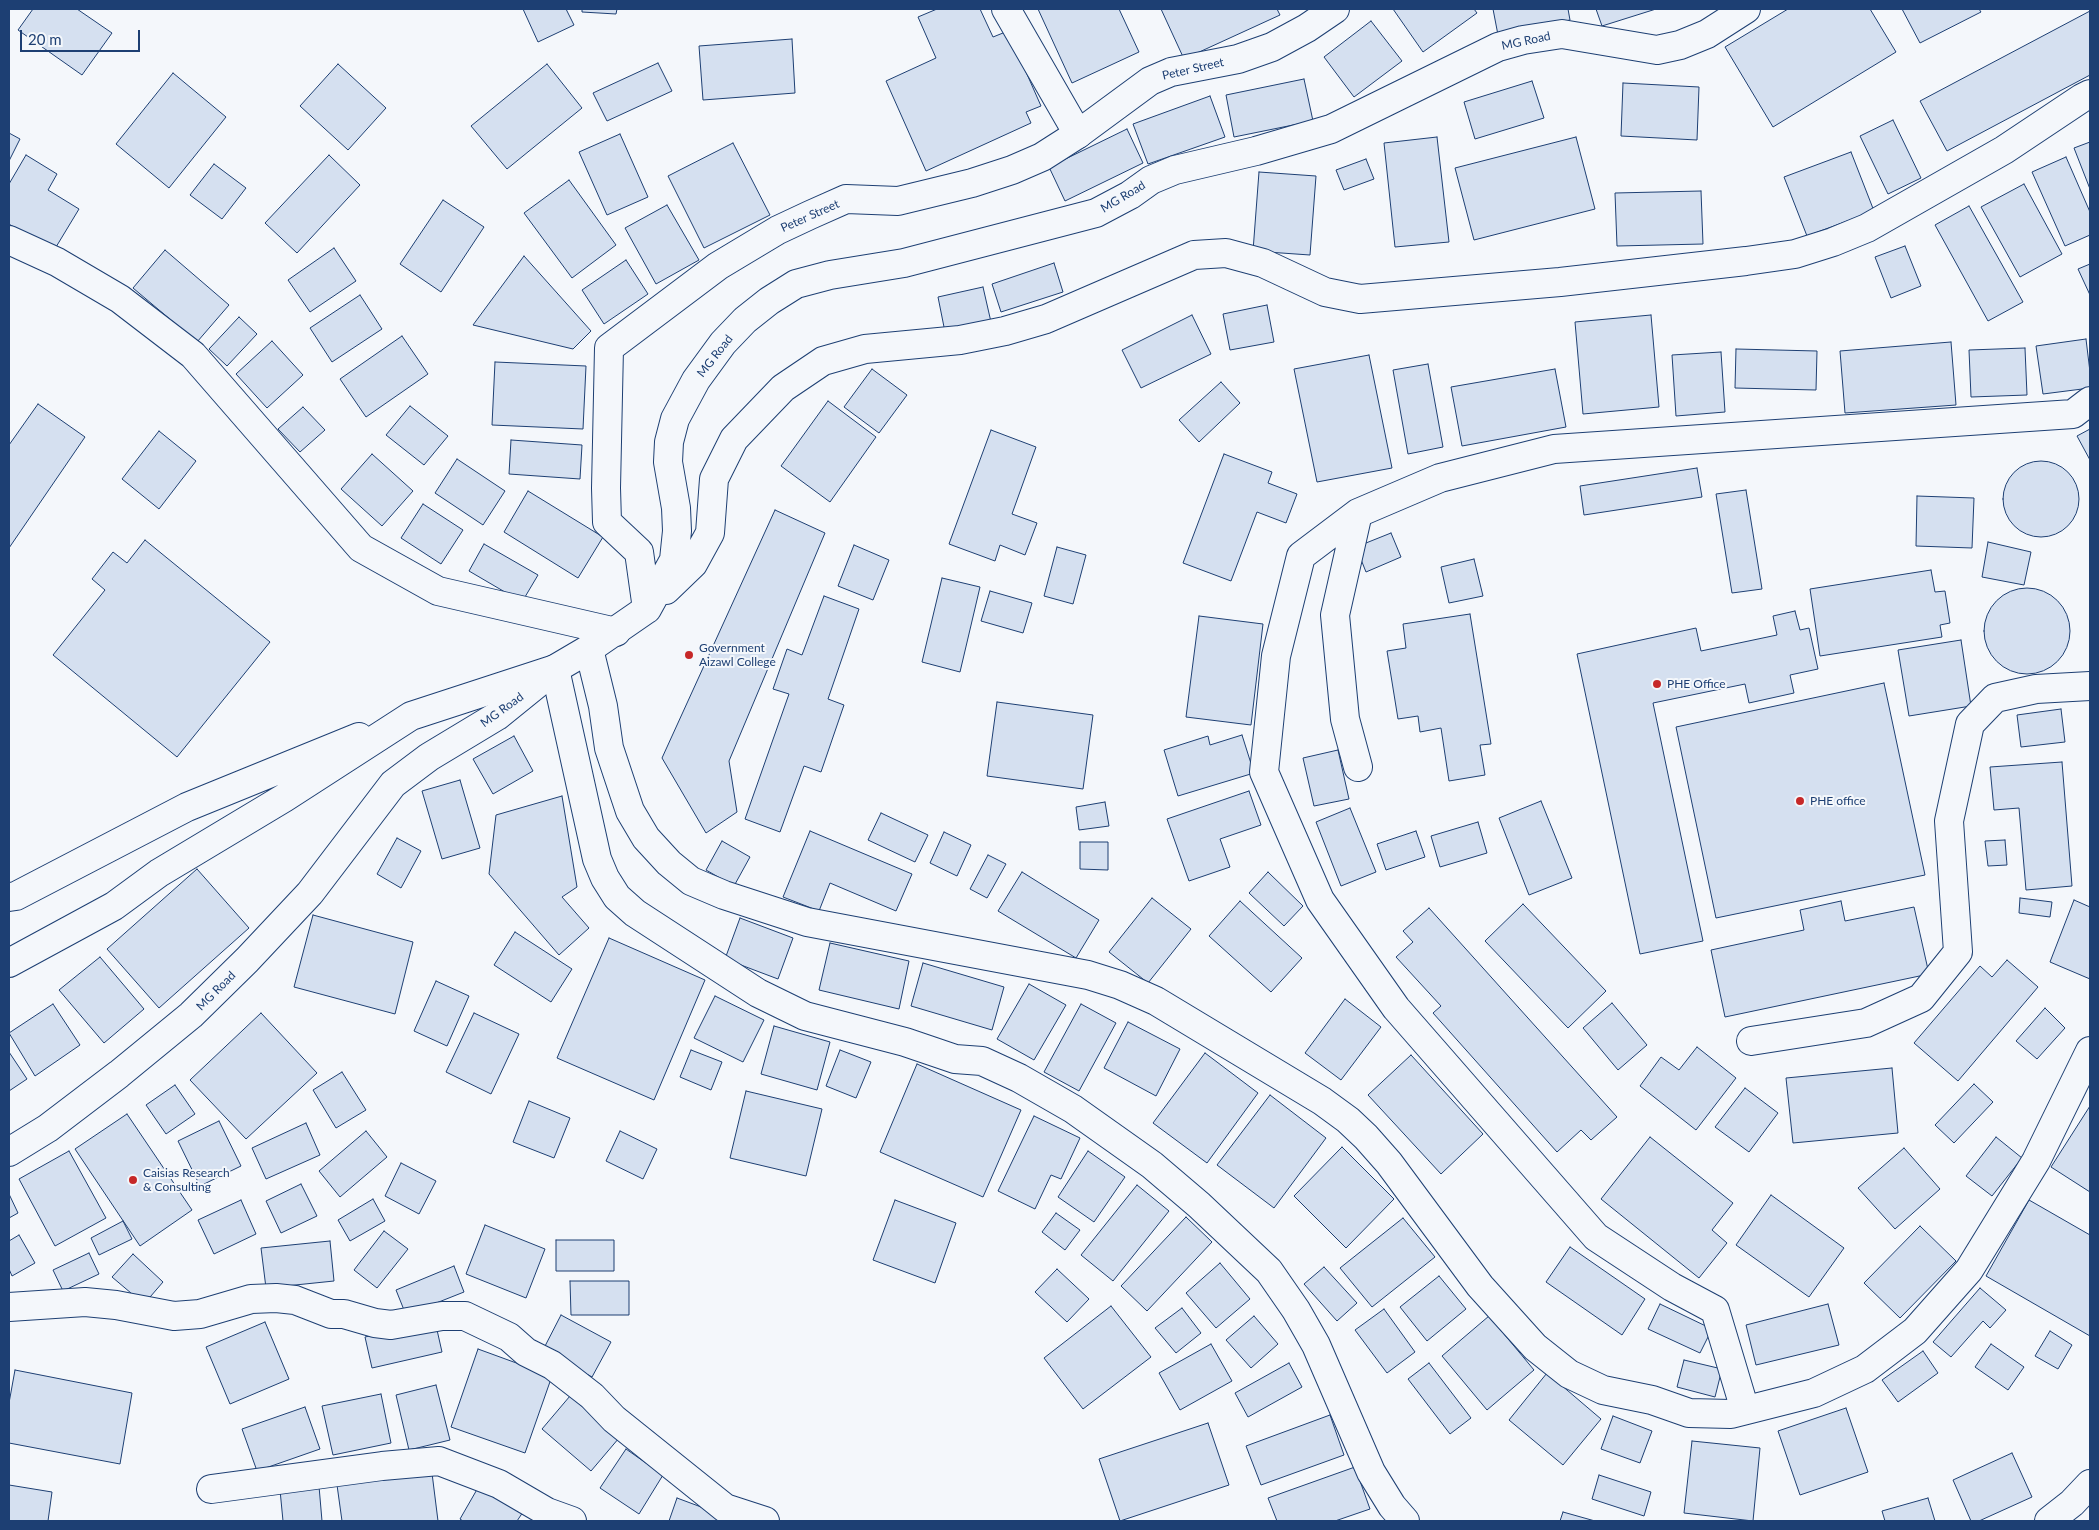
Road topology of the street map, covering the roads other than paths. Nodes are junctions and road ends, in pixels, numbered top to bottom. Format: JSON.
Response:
{"nodes":[{"id":1,"x":1006,"y":9,"type":"edge"},
{"id":2,"x":1336,"y":9,"type":"edge"},
{"id":3,"x":1746,"y":9,"type":"edge"},
{"id":4,"x":2090,"y":94,"type":"edge"},
{"id":5,"x":1078,"y":134,"type":"junction"},
{"id":6,"x":9,"y":240,"type":"edge"},
{"id":7,"x":2090,"y":402,"type":"edge"},
{"id":8,"x":1358,"y":513,"type":"junction"},
{"id":9,"x":647,"y":609,"type":"junction"},
{"id":10,"x":616,"y":632,"type":"junction"},
{"id":11,"x":589,"y":649,"type":"junction"},
{"id":12,"x":554,"y":669,"type":"junction"},
{"id":13,"x":2090,"y":686,"type":"edge"},
{"id":14,"x":411,"y":716,"type":"junction"},
{"id":15,"x":1358,"y":767,"type":"dead end"},
{"id":16,"x":9,"y":898,"type":"edge"},
{"id":17,"x":9,"y":964,"type":"edge"},
{"id":18,"x":1752,"y":1041,"type":"dead end"},
{"id":19,"x":2090,"y":1051,"type":"edge"},
{"id":20,"x":9,"y":1152,"type":"edge"},
{"id":21,"x":9,"y":1307,"type":"edge"},
{"id":22,"x":1745,"y":1410,"type":"junction"},
{"id":23,"x":2090,"y":1484,"type":"edge"},
{"id":24,"x":212,"y":1489,"type":"dead end"},
{"id":25,"x":572,"y":1521,"type":"edge"},
{"id":26,"x":765,"y":1521,"type":"edge"},
{"id":27,"x":1405,"y":1521,"type":"edge"},
{"id":28,"x":2049,"y":1521,"type":"edge"}],
"edges":[{"from":1,"to":5,"type":"street"},
{"from":2,"to":5,"type":"street","name":"Peter Street"},
{"from":3,"to":9,"type":"street","name":"MG Road"},
{"from":4,"to":9,"type":"street"},
{"from":5,"to":9,"type":"street","name":"Peter Street"},
{"from":6,"to":10,"type":"street"},
{"from":7,"to":8,"type":"street"},
{"from":8,"to":15,"type":"street"},
{"from":8,"to":22,"type":"street"},
{"from":9,"to":10,"type":"street","name":"MG Road"},
{"from":10,"to":11,"type":"street","name":"MG Road"},
{"from":11,"to":12,"type":"street","name":"MG Road"},
{"from":11,"to":22,"type":"street"},
{"from":12,"to":14,"type":"street"},
{"from":12,"to":20,"type":"street","name":"MG Road"},
{"from":12,"to":27,"type":"street"},
{"from":13,"to":18,"type":"street"},
{"from":14,"to":16,"type":"street"},
{"from":14,"to":17,"type":"street"},
{"from":19,"to":22,"type":"street"},
{"from":21,"to":26,"type":"street"},
{"from":23,"to":28,"type":"street"},
{"from":24,"to":25,"type":"street"}]}
